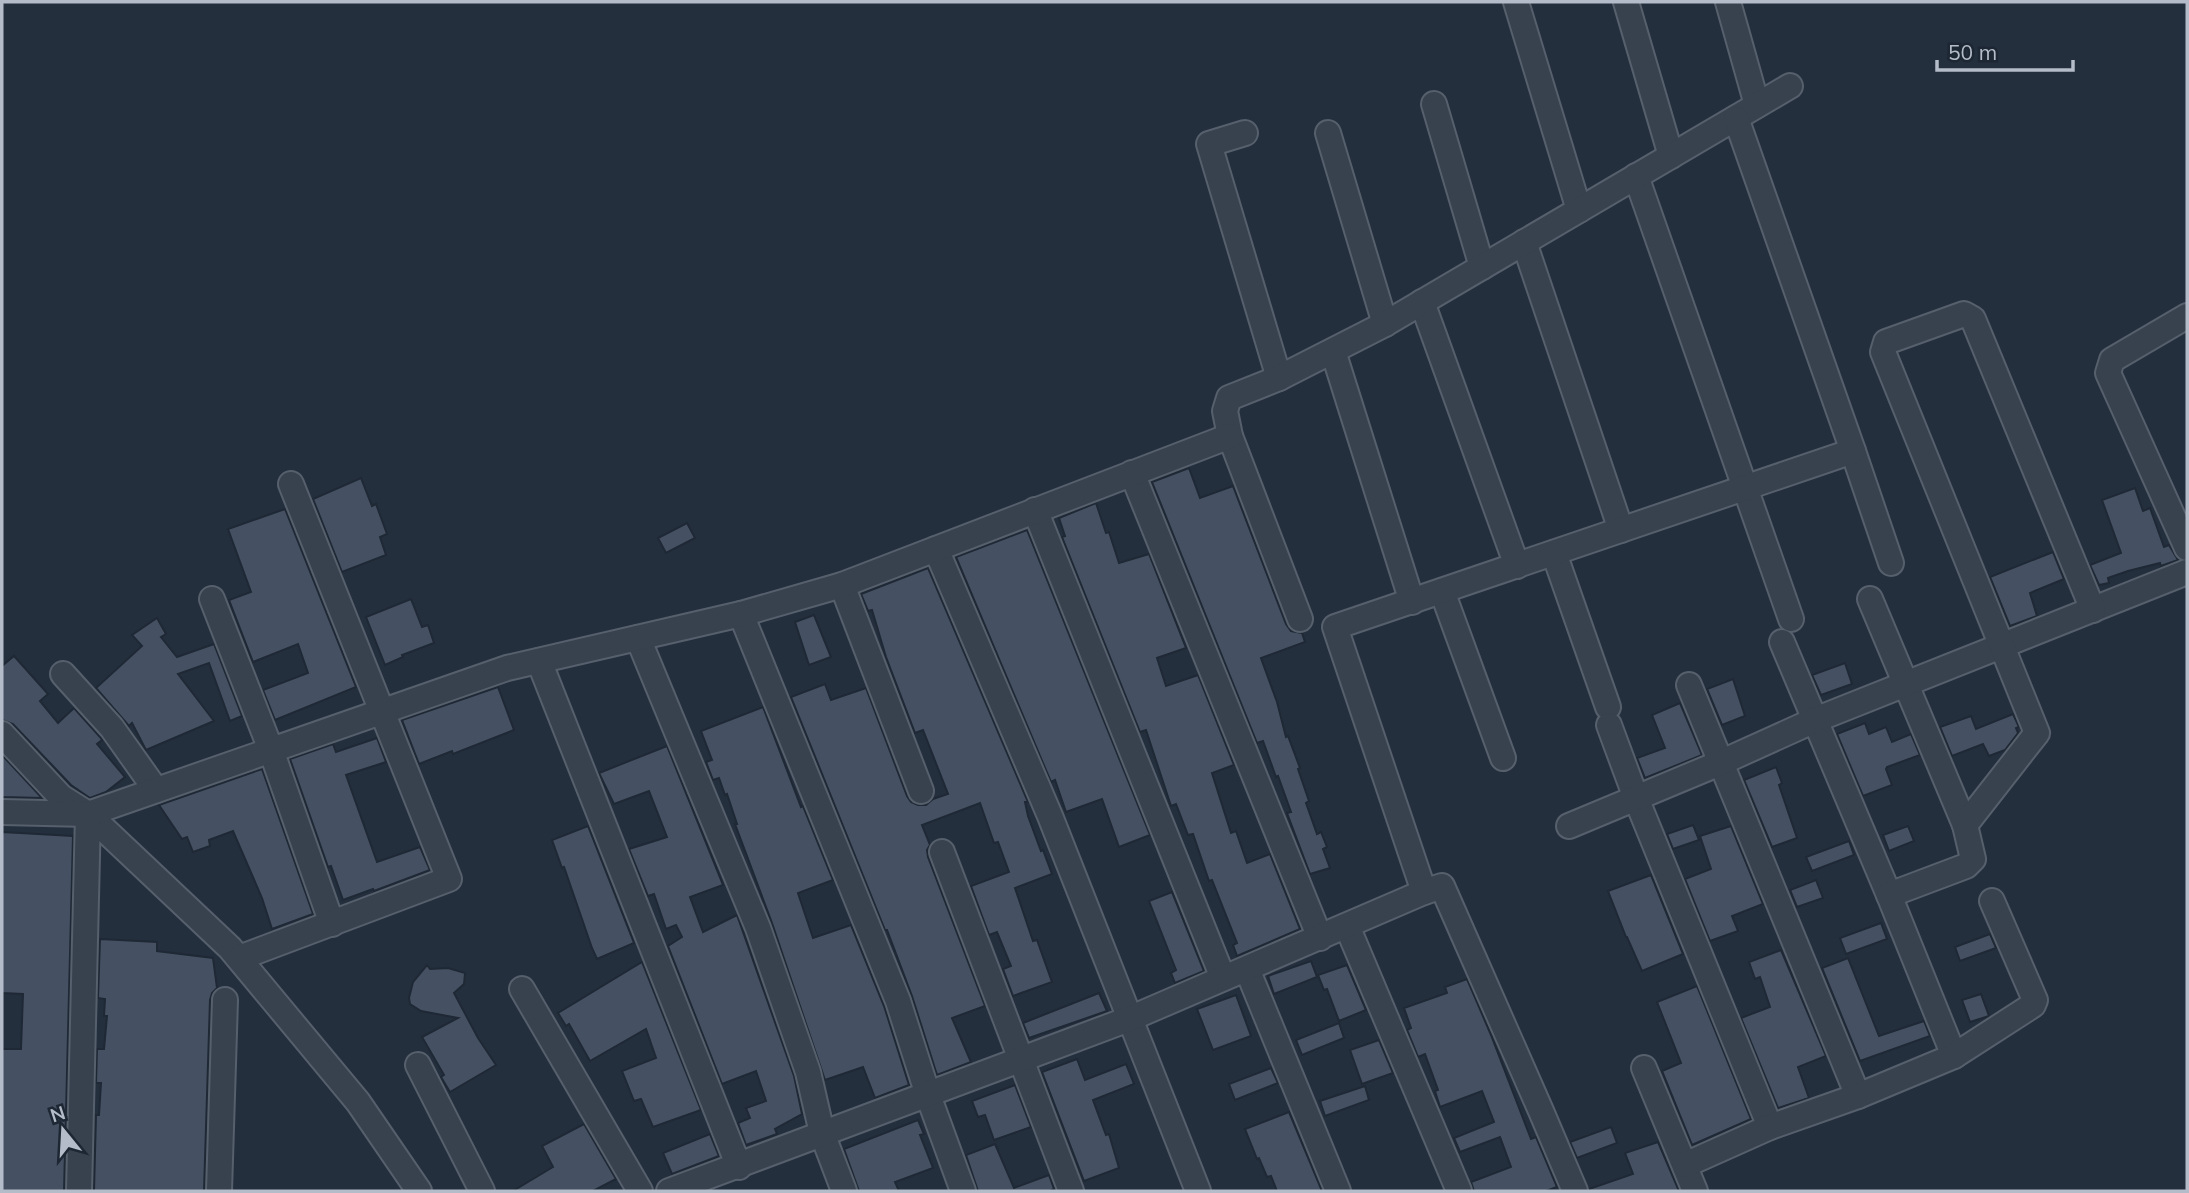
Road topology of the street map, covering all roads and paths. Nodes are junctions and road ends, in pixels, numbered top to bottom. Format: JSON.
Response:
{"nodes":[{"id":1,"x":1516,"y":2,"type":"edge"},
{"id":2,"x":1626,"y":2,"type":"edge"},
{"id":3,"x":1728,"y":2,"type":"edge"},
{"id":4,"x":1790,"y":86,"type":"dead end"},
{"id":5,"x":1434,"y":104,"type":"dead end"},
{"id":6,"x":1758,"y":105,"type":"junction"},
{"id":7,"x":1736,"y":118,"type":"junction"},
{"id":8,"x":1245,"y":133,"type":"dead end"},
{"id":9,"x":1328,"y":133,"type":"dead end"},
{"id":10,"x":1671,"y":156,"type":"junction"},
{"id":11,"x":1636,"y":176,"type":"junction"},
{"id":12,"x":1579,"y":210,"type":"junction"},
{"id":13,"x":1524,"y":242,"type":"junction"},
{"id":14,"x":1482,"y":267,"type":"junction"},
{"id":15,"x":1422,"y":302,"type":"junction"},
{"id":16,"x":2187,"y":316,"type":"edge"},
{"id":17,"x":1385,"y":324,"type":"junction"},
{"id":18,"x":1333,"y":351,"type":"junction"},
{"id":19,"x":1279,"y":378,"type":"junction"},
{"id":20,"x":1230,"y":436,"type":"junction"},
{"id":21,"x":1853,"y":451,"type":"junction"},
{"id":22,"x":1132,"y":473,"type":"junction"},
{"id":23,"x":291,"y":484,"type":"dead end"},
{"id":24,"x":1744,"y":488,"type":"junction"},
{"id":25,"x":1035,"y":510,"type":"junction"},
{"id":26,"x":1621,"y":530,"type":"junction"},
{"id":27,"x":2187,"y":548,"type":"edge"},
{"id":28,"x":936,"y":549,"type":"junction"},
{"id":29,"x":1554,"y":553,"type":"junction"},
{"id":30,"x":1891,"y":563,"type":"dead end"},
{"id":31,"x":1517,"y":566,"type":"junction"},
{"id":32,"x":2187,"y":572,"type":"edge"},
{"id":33,"x":842,"y":585,"type":"junction"},
{"id":34,"x":1442,"y":591,"type":"junction"},
{"id":35,"x":212,"y":599,"type":"dead end"},
{"id":36,"x":1870,"y":599,"type":"dead end"},
{"id":37,"x":1412,"y":602,"type":"junction"},
{"id":38,"x":2093,"y":610,"type":"junction"},
{"id":39,"x":741,"y":614,"type":"junction"},
{"id":40,"x":1300,"y":619,"type":"dead end"},
{"id":41,"x":638,"y":638,"type":"junction"},
{"id":42,"x":2002,"y":646,"type":"junction"},
{"id":43,"x":539,"y":661,"type":"junction"},
{"id":44,"x":63,"y":674,"type":"dead end"},
{"id":45,"x":1906,"y":684,"type":"junction"},
{"id":46,"x":1689,"y":685,"type":"dead end"},
{"id":47,"x":383,"y":713,"type":"junction"},
{"id":48,"x":1815,"y":720,"type":"junction"},
{"id":49,"x":2,"y":734,"type":"edge"},
{"id":50,"x":271,"y":750,"type":"junction"},
{"id":51,"x":1503,"y":758,"type":"dead end"},
{"id":52,"x":1720,"y":763,"type":"junction"},
{"id":53,"x":156,"y":790,"type":"junction"},
{"id":54,"x":921,"y":791,"type":"dead end"},
{"id":55,"x":1636,"y":798,"type":"junction"},
{"id":56,"x":2,"y":812,"type":"edge"},
{"id":57,"x":88,"y":814,"type":"junction"},
{"id":58,"x":1965,"y":825,"type":"junction"},
{"id":59,"x":1569,"y":826,"type":"dead end"},
{"id":60,"x":942,"y":852,"type":"dead end"},
{"id":61,"x":1424,"y":892,"type":"junction"},
{"id":62,"x":1889,"y":895,"type":"junction"},
{"id":63,"x":1992,"y":901,"type":"dead end"},
{"id":64,"x":332,"y":924,"type":"junction"},
{"id":65,"x":1347,"y":926,"type":"junction"},
{"id":66,"x":1320,"y":938,"type":"junction"},
{"id":67,"x":239,"y":958,"type":"junction"},
{"id":68,"x":1247,"y":969,"type":"junction"},
{"id":69,"x":1223,"y":978,"type":"junction"},
{"id":70,"x":522,"y":989,"type":"dead end"},
{"id":71,"x":225,"y":1000,"type":"dead end"},
{"id":72,"x":1129,"y":1019,"type":"junction"},
{"id":73,"x":1954,"y":1056,"type":"junction"},
{"id":74,"x":1021,"y":1061,"type":"junction"},
{"id":75,"x":418,"y":1065,"type":"dead end"},
{"id":76,"x":1643,"y":1068,"type":"dead end"},
{"id":77,"x":928,"y":1095,"type":"junction"},
{"id":78,"x":1858,"y":1096,"type":"junction"},
{"id":79,"x":1770,"y":1127,"type":"junction"},
{"id":80,"x":822,"y":1133,"type":"junction"},
{"id":81,"x":1685,"y":1166,"type":"junction"},
{"id":82,"x":739,"y":1167,"type":"junction"},
{"id":83,"x":718,"y":1184,"type":"edge"},
{"id":84,"x":79,"y":1191,"type":"edge"},
{"id":85,"x":219,"y":1191,"type":"edge"},
{"id":86,"x":419,"y":1191,"type":"edge"},
{"id":87,"x":482,"y":1191,"type":"edge"},
{"id":88,"x":640,"y":1191,"type":"edge"},
{"id":89,"x":669,"y":1191,"type":"edge"},
{"id":90,"x":844,"y":1191,"type":"edge"},
{"id":91,"x":963,"y":1191,"type":"edge"},
{"id":92,"x":1071,"y":1191,"type":"edge"},
{"id":93,"x":1198,"y":1191,"type":"edge"},
{"id":94,"x":1338,"y":1191,"type":"edge"},
{"id":95,"x":1459,"y":1191,"type":"edge"},
{"id":96,"x":1575,"y":1191,"type":"edge"},
{"id":97,"x":1695,"y":1191,"type":"edge"}],
"edges":[{"from":1,"to":12,"type":"street"},
{"from":2,"to":10,"type":"street"},
{"from":3,"to":6,"type":"street"},
{"from":4,"to":6,"type":"street"},
{"from":5,"to":14,"type":"street"},
{"from":6,"to":7,"type":"street"},
{"from":7,"to":10,"type":"street"},
{"from":7,"to":21,"type":"street"},
{"from":8,"to":19,"type":"street"},
{"from":9,"to":17,"type":"street"},
{"from":10,"to":11,"type":"street"},
{"from":11,"to":12,"type":"street"},
{"from":11,"to":24,"type":"street"},
{"from":12,"to":13,"type":"street"},
{"from":13,"to":14,"type":"street"},
{"from":13,"to":26,"type":"street"},
{"from":14,"to":15,"type":"street"},
{"from":15,"to":17,"type":"street"},
{"from":15,"to":31,"type":"street"},
{"from":16,"to":27,"type":"street"},
{"from":17,"to":18,"type":"street"},
{"from":18,"to":19,"type":"street"},
{"from":18,"to":37,"type":"street"},
{"from":19,"to":20,"type":"street"},
{"from":20,"to":22,"type":"street"},
{"from":20,"to":40,"type":"street"},
{"from":21,"to":24,"type":"street"},
{"from":21,"to":30,"type":"street"},
{"from":22,"to":25,"type":"street"},
{"from":22,"to":66,"type":"street"},
{"from":23,"to":47,"type":"street"},
{"from":24,"to":26,"type":"street"},
{"from":24,"to":48,"type":"street"},
{"from":25,"to":28,"type":"street"},
{"from":25,"to":69,"type":"street"},
{"from":26,"to":29,"type":"street"},
{"from":28,"to":33,"type":"street"},
{"from":28,"to":72,"type":"street"},
{"from":29,"to":31,"type":"street"},
{"from":29,"to":55,"type":"street"},
{"from":31,"to":34,"type":"street"},
{"from":32,"to":38,"type":"street"},
{"from":33,"to":39,"type":"street"},
{"from":33,"to":54,"type":"street"},
{"from":34,"to":37,"type":"street"},
{"from":34,"to":51,"type":"street"},
{"from":35,"to":50,"type":"street"},
{"from":36,"to":45,"type":"street"},
{"from":37,"to":61,"type":"street"},
{"from":38,"to":42,"type":"street"},
{"from":38,"to":42,"type":"street"},
{"from":39,"to":41,"type":"street"},
{"from":39,"to":77,"type":"street"},
{"from":41,"to":43,"type":"street"},
{"from":41,"to":80,"type":"street"},
{"from":42,"to":45,"type":"street"},
{"from":42,"to":58,"type":"street"},
{"from":43,"to":47,"type":"street"},
{"from":43,"to":82,"type":"street"},
{"from":44,"to":53,"type":"street"},
{"from":45,"to":48,"type":"street"},
{"from":45,"to":58,"type":"street"},
{"from":46,"to":52,"type":"street"},
{"from":47,"to":50,"type":"street"},
{"from":47,"to":64,"type":"street"},
{"from":48,"to":52,"type":"street"},
{"from":48,"to":62,"type":"street"},
{"from":49,"to":57,"type":"street"},
{"from":50,"to":53,"type":"street"},
{"from":50,"to":64,"type":"street"},
{"from":52,"to":55,"type":"street"},
{"from":52,"to":78,"type":"street"},
{"from":53,"to":57,"type":"street"},
{"from":55,"to":59,"type":"street"},
{"from":55,"to":79,"type":"street"},
{"from":56,"to":57,"type":"street"},
{"from":57,"to":67,"type":"street"},
{"from":57,"to":84,"type":"street"},
{"from":58,"to":62,"type":"street"},
{"from":60,"to":74,"type":"street"},
{"from":61,"to":65,"type":"street"},
{"from":61,"to":96,"type":"street"},
{"from":62,"to":73,"type":"street"},
{"from":63,"to":73,"type":"street"},
{"from":64,"to":67,"type":"street"},
{"from":65,"to":66,"type":"street"},
{"from":65,"to":95,"type":"street"},
{"from":66,"to":68,"type":"street"},
{"from":67,"to":86,"type":"street"},
{"from":68,"to":69,"type":"street"},
{"from":68,"to":94,"type":"street"},
{"from":69,"to":72,"type":"street"},
{"from":70,"to":88,"type":"street"},
{"from":71,"to":85,"type":"street"},
{"from":72,"to":74,"type":"street"},
{"from":72,"to":93,"type":"street"},
{"from":73,"to":78,"type":"street"},
{"from":74,"to":77,"type":"street"},
{"from":74,"to":92,"type":"street"},
{"from":75,"to":87,"type":"street"},
{"from":76,"to":81,"type":"street"},
{"from":77,"to":80,"type":"street"},
{"from":77,"to":91,"type":"street"},
{"from":78,"to":79,"type":"street"},
{"from":79,"to":81,"type":"street"},
{"from":80,"to":82,"type":"street"},
{"from":80,"to":90,"type":"street"},
{"from":81,"to":97,"type":"street"},
{"from":82,"to":83,"type":"street"},
{"from":83,"to":89,"type":"street"}]}
